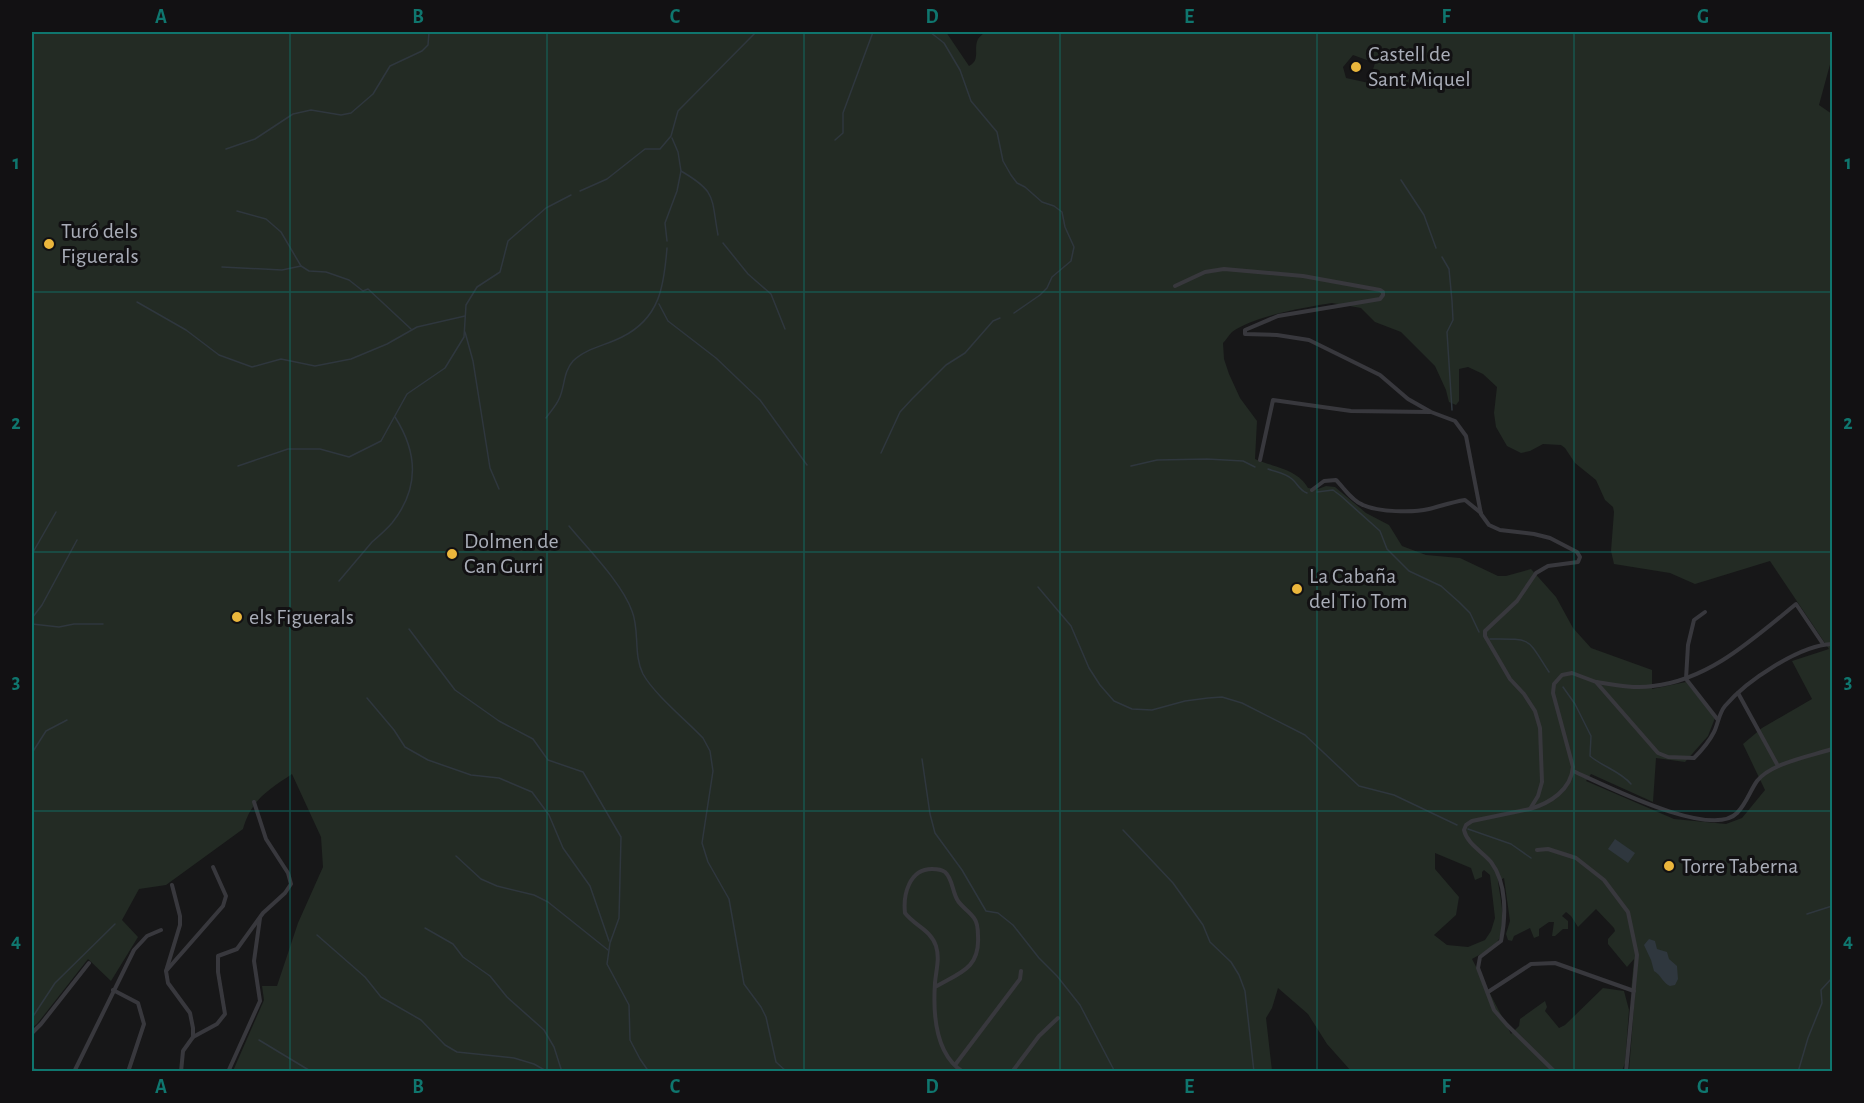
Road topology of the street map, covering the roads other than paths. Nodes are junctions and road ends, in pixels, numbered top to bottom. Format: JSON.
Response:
{"nodes":[{"id":1,"x":1175,"y":286,"type":"dead end"},
{"id":2,"x":1431,"y":412,"type":"junction"},
{"id":3,"x":1260,"y":460,"type":"dead end"},
{"id":4,"x":1312,"y":490,"type":"dead end"},
{"id":5,"x":1482,"y":514,"type":"junction"},
{"id":6,"x":1705,"y":612,"type":"dead end"},
{"id":7,"x":1823,"y":644,"type":"junction"},
{"id":8,"x":1833,"y":644,"type":"edge"},
{"id":9,"x":1686,"y":680,"type":"junction"},
{"id":10,"x":1596,"y":682,"type":"junction"},
{"id":11,"x":1738,"y":693,"type":"junction"},
{"id":12,"x":1718,"y":720,"type":"junction"},
{"id":13,"x":1833,"y":749,"type":"edge"},
{"id":14,"x":1778,"y":766,"type":"junction"},
{"id":15,"x":1573,"y":771,"type":"junction"},
{"id":16,"x":255,"y":802,"type":"dead end"},
{"id":17,"x":1530,"y":809,"type":"junction"},
{"id":18,"x":1537,"y":850,"type":"dead end"},
{"id":19,"x":213,"y":867,"type":"dead end"},
{"id":20,"x":172,"y":885,"type":"dead end"},
{"id":21,"x":260,"y":918,"type":"junction"},
{"id":22,"x":161,"y":930,"type":"dead end"},
{"id":23,"x":89,"y":963,"type":"dead end"},
{"id":24,"x":166,"y":971,"type":"junction"},
{"id":25,"x":1021,"y":971,"type":"dead end"},
{"id":26,"x":935,"y":987,"type":"junction"},
{"id":27,"x":113,"y":990,"type":"junction"},
{"id":28,"x":1634,"y":991,"type":"junction"},
{"id":29,"x":1488,"y":992,"type":"junction"},
{"id":30,"x":1058,"y":1018,"type":"dead end"},
{"id":31,"x":32,"y":1033,"type":"edge"},
{"id":32,"x":193,"y":1037,"type":"junction"},
{"id":33,"x":955,"y":1065,"type":"junction"},
{"id":34,"x":32,"y":1070,"type":"edge"},
{"id":35,"x":41,"y":1071,"type":"edge"},
{"id":36,"x":74,"y":1071,"type":"edge"},
{"id":37,"x":128,"y":1071,"type":"edge"},
{"id":38,"x":181,"y":1071,"type":"edge"},
{"id":39,"x":228,"y":1071,"type":"edge"},
{"id":40,"x":963,"y":1071,"type":"edge"},
{"id":41,"x":1012,"y":1071,"type":"edge"},
{"id":42,"x":1555,"y":1071,"type":"edge"},
{"id":43,"x":1626,"y":1071,"type":"edge"}],
"edges":[{"from":1,"to":2,"type":"street"},
{"from":2,"to":3,"type":"street"},
{"from":2,"to":5,"type":"street"},
{"from":4,"to":5,"type":"street"},
{"from":5,"to":17,"type":"street"},
{"from":6,"to":9,"type":"street"},
{"from":7,"to":8,"type":"street"},
{"from":7,"to":9,"type":"street"},
{"from":7,"to":11,"type":"street"},
{"from":9,"to":10,"type":"street"},
{"from":9,"to":12,"type":"street"},
{"from":10,"to":12,"type":"street"},
{"from":10,"to":15,"type":"street"},
{"from":11,"to":12,"type":"street"},
{"from":11,"to":14,"type":"street"},
{"from":13,"to":14,"type":"street"},
{"from":14,"to":15,"type":"street"},
{"from":15,"to":17,"type":"street"},
{"from":16,"to":21,"type":"street"},
{"from":17,"to":29,"type":"street"},
{"from":18,"to":28,"type":"street"},
{"from":19,"to":24,"type":"street"},
{"from":20,"to":24,"type":"street"},
{"from":21,"to":32,"type":"street"},
{"from":21,"to":39,"type":"street"},
{"from":22,"to":27,"type":"street"},
{"from":23,"to":31,"type":"street"},
{"from":24,"to":32,"type":"street"},
{"from":25,"to":33,"type":"street"},
{"from":26,"to":26,"type":"street"},
{"from":26,"to":33,"type":"street"},
{"from":27,"to":36,"type":"street"},
{"from":27,"to":37,"type":"street"},
{"from":28,"to":29,"type":"street"},
{"from":28,"to":43,"type":"street"},
{"from":29,"to":42,"type":"street"},
{"from":30,"to":41,"type":"street"},
{"from":32,"to":38,"type":"street"},
{"from":33,"to":40,"type":"street"},
{"from":34,"to":35,"type":"street"}]}
